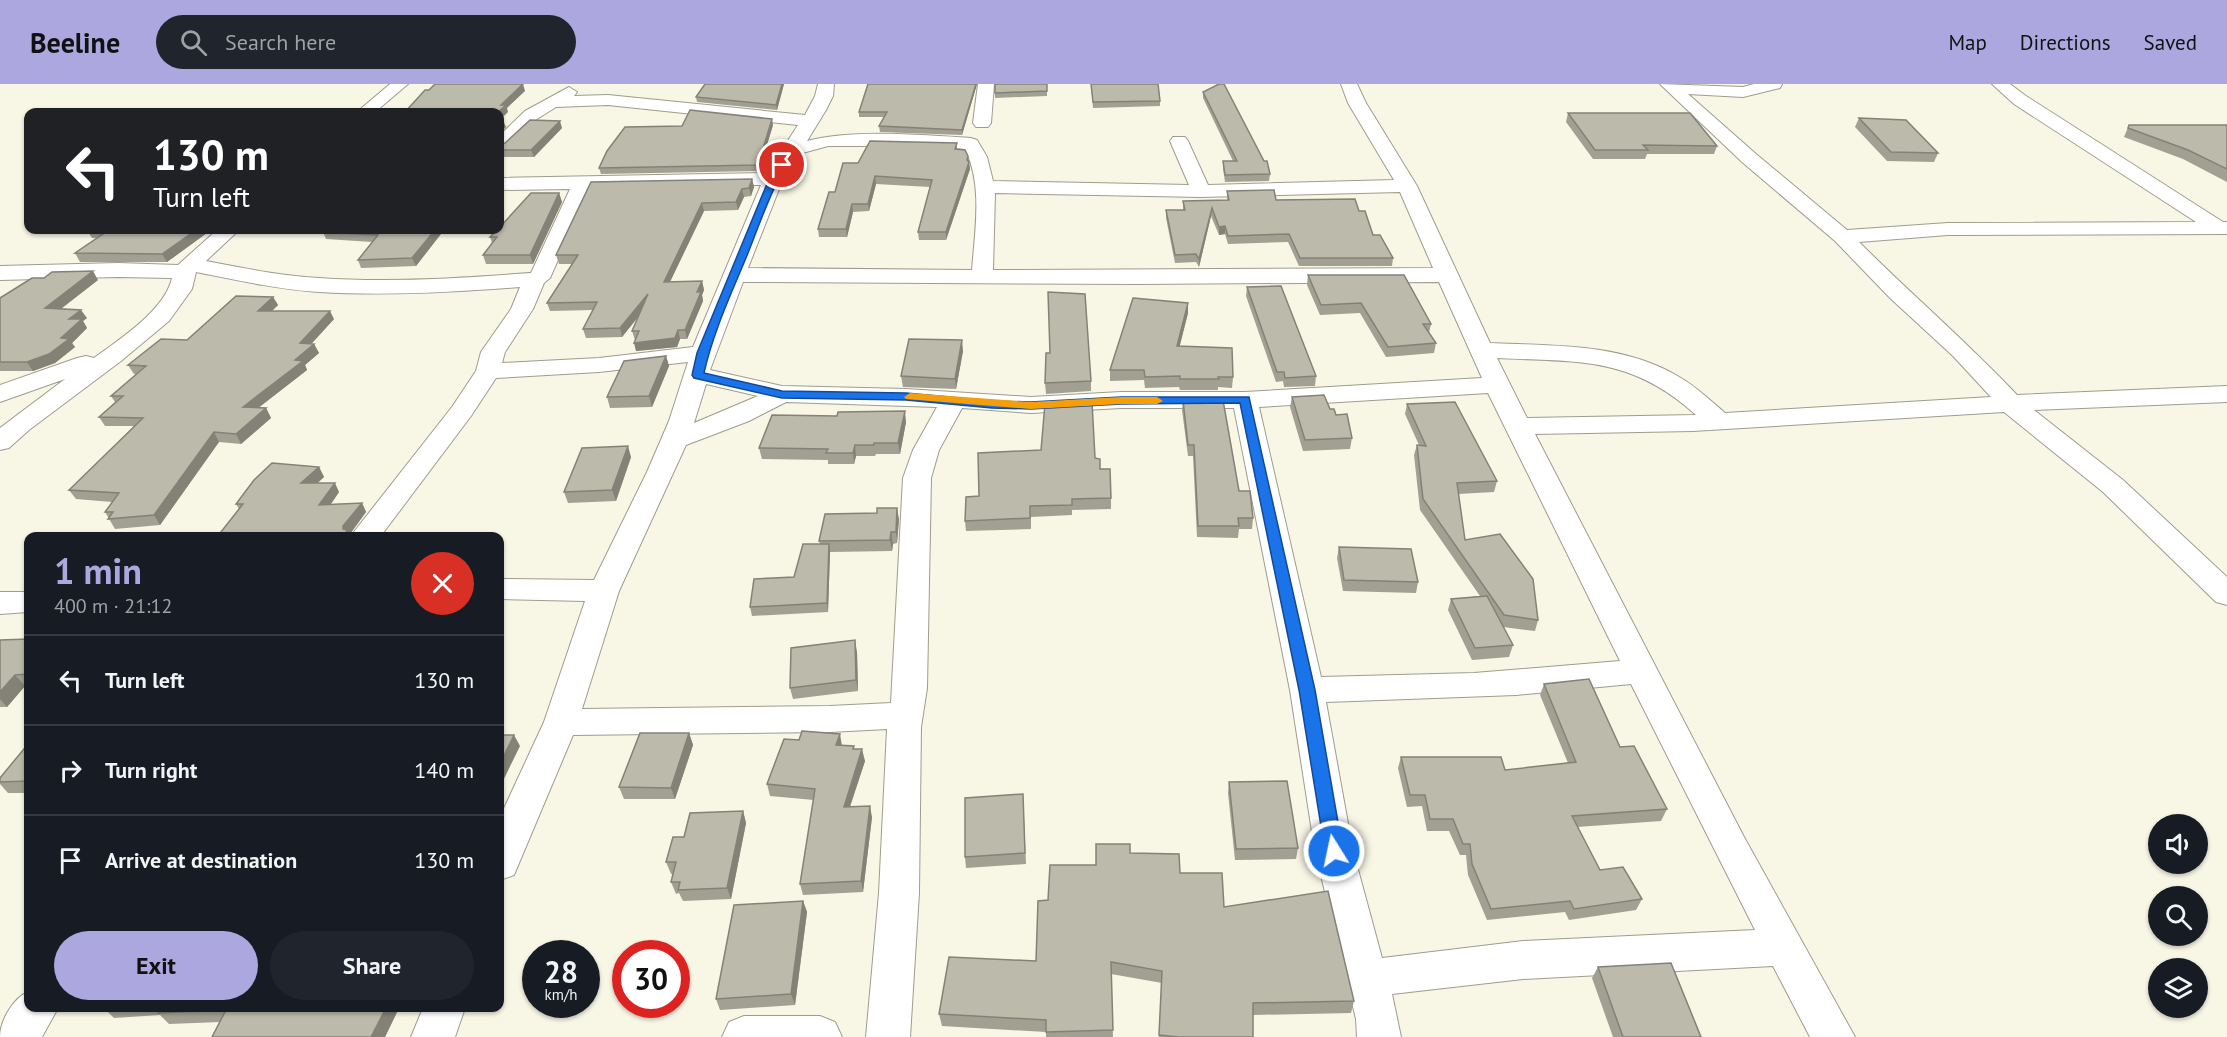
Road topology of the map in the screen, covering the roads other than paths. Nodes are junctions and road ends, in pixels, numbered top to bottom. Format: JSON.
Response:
{"nodes":[{"id":1,"x":400,"y":84,"type":"edge"},
{"id":2,"x":582,"y":84,"type":"edge"},
{"id":3,"x":826,"y":84,"type":"edge"},
{"id":4,"x":986,"y":84,"type":"edge"},
{"id":5,"x":1349,"y":84,"type":"edge"},
{"id":6,"x":1774,"y":84,"type":"edge"},
{"id":7,"x":2000,"y":84,"type":"edge"},
{"id":8,"x":1670,"y":85,"type":"edge"},
{"id":9,"x":553,"y":102,"type":"junction"},
{"id":10,"x":370,"y":108,"type":"edge"},
{"id":11,"x":809,"y":121,"type":"junction"},
{"id":12,"x":982,"y":123,"type":"dead end"},
{"id":13,"x":504,"y":141,"type":"edge"},
{"id":14,"x":1179,"y":141,"type":"dead end"},
{"id":15,"x":790,"y":150,"type":"junction"},
{"id":16,"x":773,"y":179,"type":"junction"},
{"id":17,"x":582,"y":183,"type":"junction"},
{"id":18,"x":504,"y":184,"type":"edge"},
{"id":19,"x":1407,"y":186,"type":"junction"},
{"id":20,"x":984,"y":187,"type":"junction"},
{"id":21,"x":1201,"y":191,"type":"junction"},
{"id":22,"x":2223,"y":228,"type":"edge"},
{"id":23,"x":225,"y":234,"type":"edge"},
{"id":24,"x":1842,"y":237,"type":"junction"},
{"id":25,"x":187,"y":268,"type":"junction"},
{"id":26,"x":0,"y":273,"type":"edge"},
{"id":27,"x":735,"y":275,"type":"junction"},
{"id":28,"x":1447,"y":275,"type":"junction"},
{"id":29,"x":982,"y":276,"type":"junction"},
{"id":30,"x":535,"y":279,"type":"junction"},
{"id":31,"x":1482,"y":350,"type":"junction"},
{"id":32,"x":112,"y":356,"type":"junction"},
{"id":33,"x":700,"y":364,"type":"junction"},
{"id":34,"x":488,"y":370,"type":"junction"},
{"id":35,"x":0,"y":382,"type":"edge"},
{"id":36,"x":32,"y":382,"type":"junction"},
{"id":37,"x":1497,"y":385,"type":"junction"},
{"id":38,"x":0,"y":394,"type":"edge"},
{"id":39,"x":782,"y":394,"type":"junction"},
{"id":40,"x":2227,"y":394,"type":"edge"},
{"id":41,"x":954,"y":400,"type":"junction"},
{"id":42,"x":1245,"y":400,"type":"junction"},
{"id":43,"x":2012,"y":405,"type":"junction"},
{"id":44,"x":1718,"y":421,"type":"junction"},
{"id":45,"x":1518,"y":426,"type":"junction"},
{"id":46,"x":674,"y":440,"type":"junction"},
{"id":47,"x":0,"y":442,"type":"edge"},
{"id":48,"x":369,"y":532,"type":"edge"},
{"id":49,"x":504,"y":589,"type":"edge"},
{"id":50,"x":604,"y":591,"type":"junction"},
{"id":51,"x":2227,"y":595,"type":"edge"},
{"id":52,"x":24,"y":602,"type":"edge"},
{"id":53,"x":0,"y":603,"type":"edge"},
{"id":54,"x":1641,"y":671,"type":"junction"},
{"id":55,"x":1307,"y":690,"type":"junction"},
{"id":56,"x":906,"y":715,"type":"junction"},
{"id":57,"x":561,"y":722,"type":"junction"},
{"id":58,"x":507,"y":827,"type":"edge"},
{"id":59,"x":504,"y":843,"type":"edge"},
{"id":60,"x":1785,"y":947,"type":"junction"},
{"id":61,"x":1367,"y":979,"type":"junction"},
{"id":62,"x":33,"y":1012,"type":"edge"},
{"id":63,"x":443,"y":1012,"type":"edge"},
{"id":64,"x":16,"y":1037,"type":"edge"},
{"id":65,"x":434,"y":1037,"type":"edge"},
{"id":66,"x":744,"y":1037,"type":"edge"},
{"id":67,"x":820,"y":1037,"type":"edge"},
{"id":68,"x":888,"y":1037,"type":"edge"},
{"id":69,"x":1379,"y":1037,"type":"edge"},
{"id":70,"x":1833,"y":1037,"type":"edge"}],
"edges":[{"from":1,"to":10,"type":"street"},
{"from":2,"to":9,"type":"street"},
{"from":3,"to":11,"type":"street"},
{"from":4,"to":12,"type":"street"},
{"from":5,"to":19,"type":"street"},
{"from":6,"to":8,"type":"street"},
{"from":7,"to":22,"type":"street"},
{"from":8,"to":24,"type":"street"},
{"from":9,"to":11,"type":"street"},
{"from":9,"to":13,"type":"street"},
{"from":11,"to":15,"type":"street"},
{"from":14,"to":21,"type":"street"},
{"from":15,"to":16,"type":"street"},
{"from":15,"to":20,"type":"street"},
{"from":16,"to":17,"type":"street"},
{"from":16,"to":27,"type":"street"},
{"from":17,"to":18,"type":"street"},
{"from":17,"to":30,"type":"street"},
{"from":19,"to":21,"type":"street"},
{"from":19,"to":28,"type":"street"},
{"from":20,"to":21,"type":"street"},
{"from":20,"to":29,"type":"street"},
{"from":22,"to":24,"type":"street"},
{"from":23,"to":25,"type":"street"},
{"from":24,"to":43,"type":"street"},
{"from":25,"to":26,"type":"street"},
{"from":25,"to":30,"type":"street"},
{"from":25,"to":32,"type":"street"},
{"from":27,"to":29,"type":"street"},
{"from":27,"to":33,"type":"street"},
{"from":28,"to":29,"type":"street"},
{"from":28,"to":31,"type":"street"},
{"from":30,"to":34,"type":"street"},
{"from":31,"to":37,"type":"street"},
{"from":31,"to":44,"type":"street"},
{"from":32,"to":36,"type":"street"},
{"from":32,"to":47,"type":"street"},
{"from":33,"to":34,"type":"street"},
{"from":33,"to":39,"type":"street"},
{"from":33,"to":46,"type":"street"},
{"from":34,"to":48,"type":"street"},
{"from":35,"to":36,"type":"street"},
{"from":36,"to":38,"type":"street"},
{"from":37,"to":42,"type":"street"},
{"from":37,"to":45,"type":"street"},
{"from":39,"to":41,"type":"street"},
{"from":39,"to":46,"type":"street"},
{"from":40,"to":43,"type":"street"},
{"from":41,"to":42,"type":"street"},
{"from":41,"to":56,"type":"street"},
{"from":42,"to":55,"type":"street"},
{"from":43,"to":44,"type":"street"},
{"from":43,"to":51,"type":"street"},
{"from":44,"to":45,"type":"street"},
{"from":45,"to":54,"type":"street"},
{"from":46,"to":50,"type":"street"},
{"from":49,"to":50,"type":"street"},
{"from":50,"to":57,"type":"street"},
{"from":52,"to":53,"type":"street"},
{"from":54,"to":55,"type":"street"},
{"from":54,"to":60,"type":"street"},
{"from":55,"to":61,"type":"street"},
{"from":56,"to":57,"type":"street"},
{"from":56,"to":68,"type":"street"},
{"from":57,"to":58,"type":"street"},
{"from":58,"to":59,"type":"street"},
{"from":60,"to":61,"type":"street"},
{"from":60,"to":70,"type":"street"},
{"from":61,"to":69,"type":"street"},
{"from":62,"to":64,"type":"street"},
{"from":63,"to":65,"type":"street"},
{"from":66,"to":67,"type":"street"}]}
